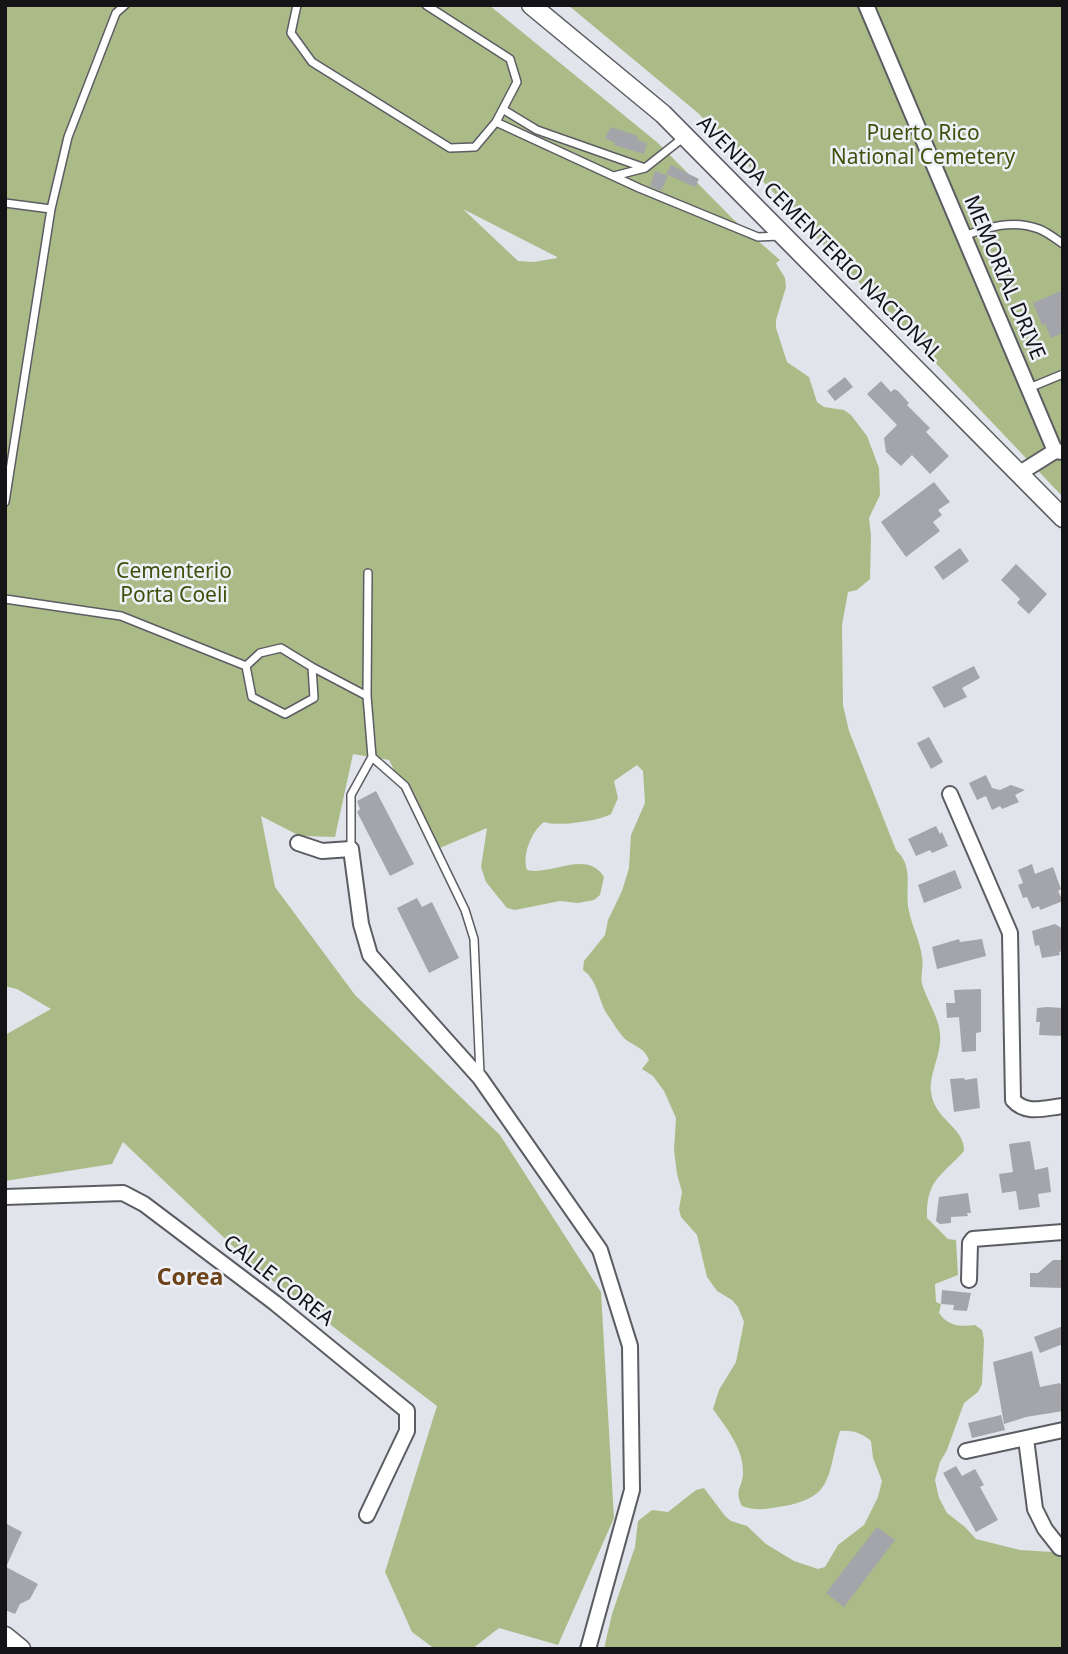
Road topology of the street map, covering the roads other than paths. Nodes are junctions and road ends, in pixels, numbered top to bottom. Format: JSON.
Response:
{"nodes":[{"id":1,"x":125,"y":5,"type":"edge"},
{"id":2,"x":297,"y":5,"type":"edge"},
{"id":3,"x":426,"y":5,"type":"edge"},
{"id":4,"x":531,"y":5,"type":"edge"},
{"id":5,"x":866,"y":5,"type":"edge"},
{"id":6,"x":504,"y":110,"type":"junction"},
{"id":7,"x":496,"y":122,"type":"junction"},
{"id":8,"x":685,"y":136,"type":"junction"},
{"id":9,"x":645,"y":168,"type":"junction"},
{"id":10,"x":613,"y":176,"type":"junction"},
{"id":11,"x":5,"y":203,"type":"edge"},
{"id":12,"x":51,"y":209,"type":"junction"},
{"id":13,"x":785,"y":235,"type":"junction"},
{"id":14,"x":964,"y":236,"type":"junction"},
{"id":15,"x":1063,"y":244,"type":"edge"},
{"id":16,"x":1063,"y":374,"type":"edge"},
{"id":17,"x":1028,"y":389,"type":"junction"},
{"id":18,"x":1059,"y":452,"type":"edge"},
{"id":19,"x":1020,"y":473,"type":"junction"},
{"id":20,"x":5,"y":502,"type":"edge"},
{"id":21,"x":1063,"y":518,"type":"edge"},
{"id":22,"x":369,"y":573,"type":"dead end"},
{"id":23,"x":5,"y":599,"type":"edge"},
{"id":24,"x":246,"y":666,"type":"junction"},
{"id":25,"x":312,"y":667,"type":"junction"},
{"id":26,"x":367,"y":696,"type":"junction"},
{"id":27,"x":373,"y":757,"type":"junction"},
{"id":28,"x":950,"y":794,"type":"dead end"},
{"id":29,"x":298,"y":843,"type":"dead end"},
{"id":30,"x":351,"y":849,"type":"junction"},
{"id":31,"x":480,"y":1078,"type":"junction"},
{"id":32,"x":1063,"y":1106,"type":"edge"},
{"id":33,"x":5,"y":1197,"type":"edge"},
{"id":34,"x":1063,"y":1233,"type":"edge"},
{"id":35,"x":969,"y":1280,"type":"dead end"},
{"id":36,"x":1063,"y":1430,"type":"edge"},
{"id":37,"x":1026,"y":1438,"type":"junction"},
{"id":38,"x":966,"y":1451,"type":"dead end"},
{"id":39,"x":368,"y":1515,"type":"dead end"},
{"id":40,"x":1063,"y":1548,"type":"edge"},
{"id":41,"x":5,"y":1636,"type":"edge"},
{"id":42,"x":21,"y":1649,"type":"edge"},
{"id":43,"x":588,"y":1649,"type":"edge"}],
"edges":[{"from":1,"to":12,"type":"lane"},
{"from":2,"to":7,"type":"lane"},
{"from":3,"to":6,"type":"lane"},
{"from":4,"to":8,"type":"street","name":"AVENIDA CEMENTERIO NACIONAL"},
{"from":5,"to":14,"type":"street","name":"MEMORIAL DRIVE"},
{"from":6,"to":7,"type":"lane"},
{"from":6,"to":9,"type":"lane"},
{"from":7,"to":10,"type":"lane"},
{"from":8,"to":9,"type":"lane"},
{"from":8,"to":13,"type":"street","name":"AVENIDA CEMENTERIO NACIONAL"},
{"from":9,"to":10,"type":"lane"},
{"from":10,"to":13,"type":"lane"},
{"from":11,"to":12,"type":"lane"},
{"from":12,"to":20,"type":"lane"},
{"from":13,"to":19,"type":"street","name":"AVENIDA CEMENTERIO NACIONAL"},
{"from":14,"to":15,"type":"lane"},
{"from":14,"to":17,"type":"street","name":"MEMORIAL DRIVE"},
{"from":16,"to":17,"type":"lane"},
{"from":17,"to":18,"type":"street","name":"MEMORIAL DRIVE"},
{"from":18,"to":19,"type":"street","name":"MEMORIAL DRIVE"},
{"from":19,"to":21,"type":"street","name":"AVENIDA CEMENTERIO NACIONAL"},
{"from":22,"to":26,"type":"lane"},
{"from":23,"to":24,"type":"lane"},
{"from":24,"to":25,"type":"lane"},
{"from":24,"to":25,"type":"lane"},
{"from":25,"to":26,"type":"lane"},
{"from":26,"to":27,"type":"lane"},
{"from":27,"to":30,"type":"lane"},
{"from":27,"to":31,"type":"lane"},
{"from":28,"to":32,"type":"street"},
{"from":29,"to":30,"type":"street"},
{"from":30,"to":31,"type":"street"},
{"from":31,"to":43,"type":"street"},
{"from":33,"to":39,"type":"street","name":"CALLE COREA"},
{"from":34,"to":35,"type":"street"},
{"from":36,"to":37,"type":"street"},
{"from":37,"to":38,"type":"street"},
{"from":37,"to":40,"type":"street"},
{"from":41,"to":42,"type":"street"}]}
